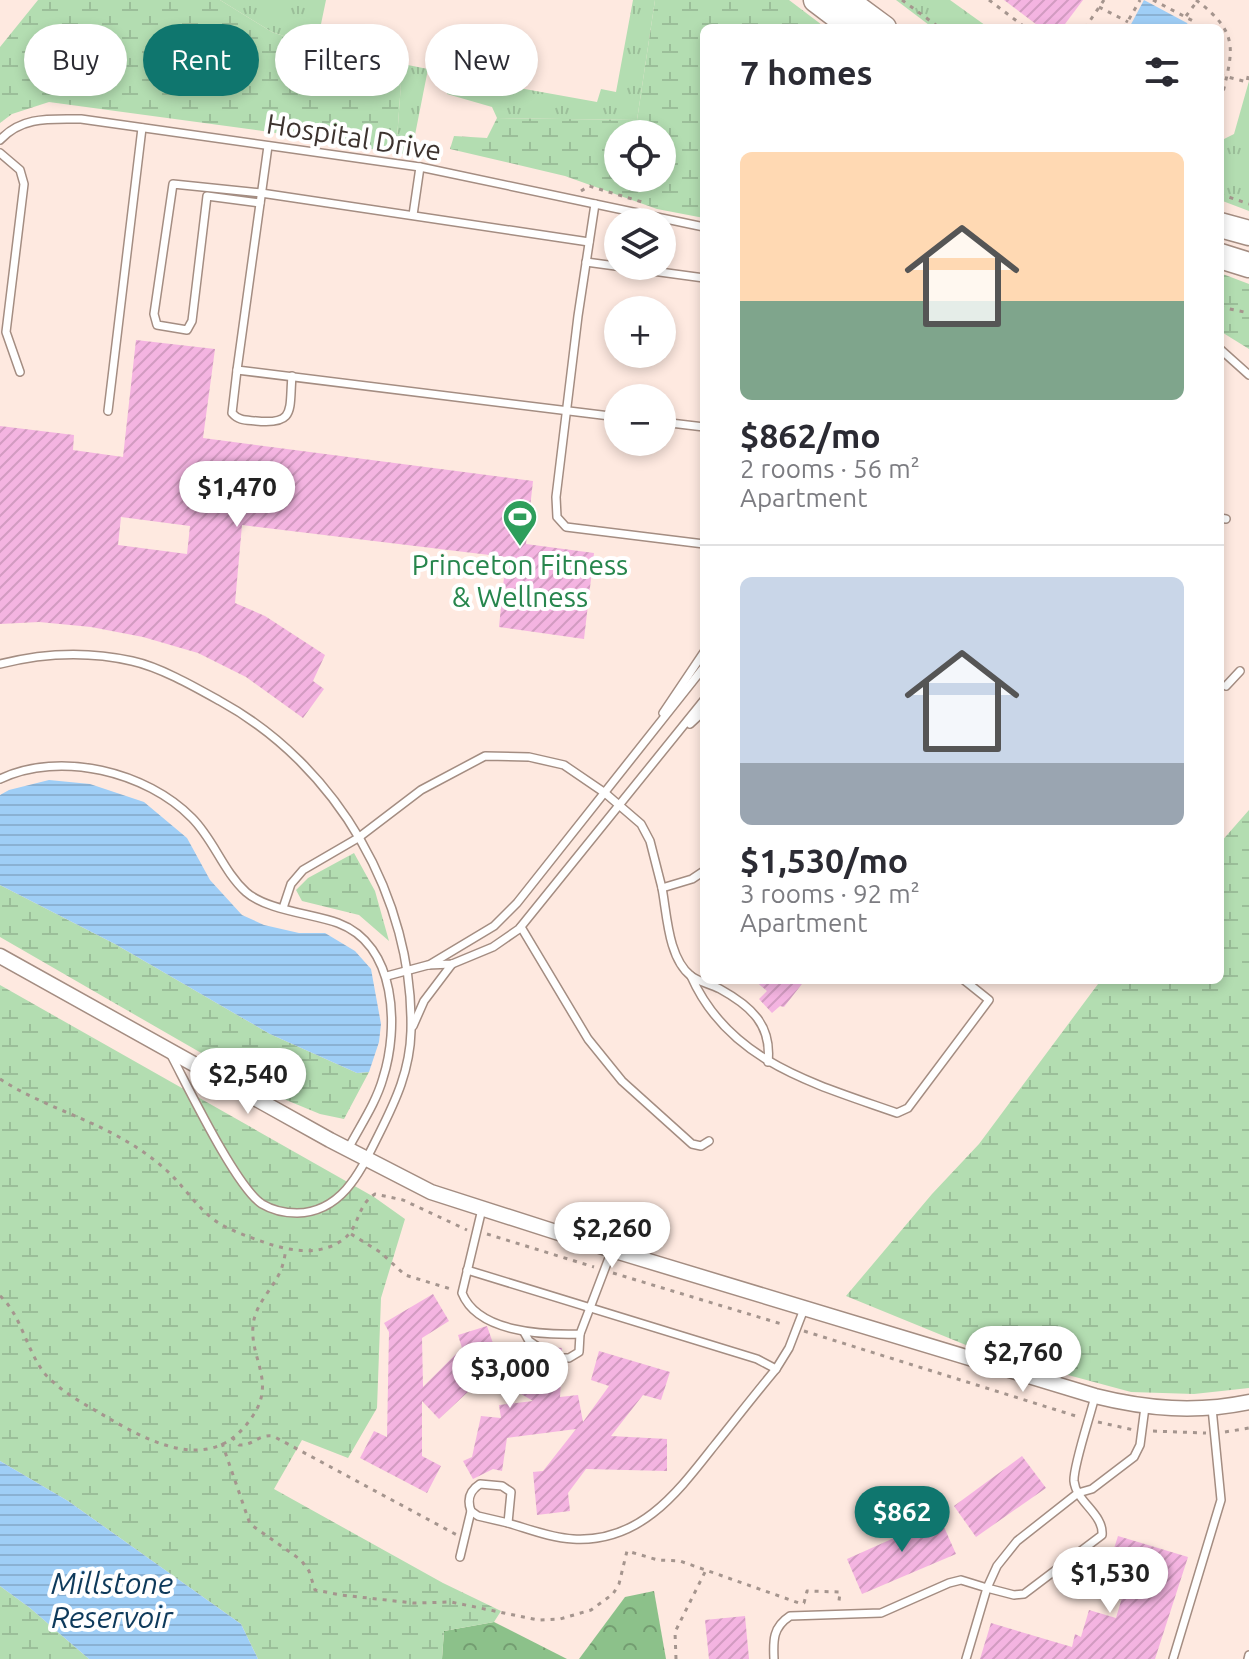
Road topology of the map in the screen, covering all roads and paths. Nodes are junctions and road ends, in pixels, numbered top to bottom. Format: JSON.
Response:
{"nodes":[{"id":1,"x":816,"y":0,"type":"edge"},
{"id":2,"x":846,"y":0,"type":"edge"},
{"id":3,"x":866,"y":0,"type":"edge"},
{"id":4,"x":902,"y":0,"type":"edge"},
{"id":5,"x":989,"y":0,"type":"edge"},
{"id":6,"x":1104,"y":0,"type":"edge"},
{"id":7,"x":1140,"y":0,"type":"edge"},
{"id":8,"x":1153,"y":0,"type":"edge"},
{"id":9,"x":1197,"y":0,"type":"edge"},
{"id":10,"x":1099,"y":7,"type":"junction"},
{"id":11,"x":1185,"y":17,"type":"junction"},
{"id":12,"x":1128,"y":22,"type":"joint"},
{"id":13,"x":848,"y":24,"type":"edge"},
{"id":14,"x":879,"y":24,"type":"edge"},
{"id":15,"x":899,"y":24,"type":"edge"},
{"id":16,"x":935,"y":24,"type":"edge"},
{"id":17,"x":1021,"y":24,"type":"edge"},
{"id":18,"x":1088,"y":24,"type":"edge"},
{"id":19,"x":1195,"y":24,"type":"edge"},
{"id":20,"x":1223,"y":24,"type":"edge"},
{"id":21,"x":1224,"y":26,"type":"edge"},
{"id":22,"x":1229,"y":33,"type":"junction"},
{"id":23,"x":1224,"y":35,"type":"edge"},
{"id":24,"x":1249,"y":72,"type":"edge"},
{"id":25,"x":1226,"y":77,"type":"junction"},
{"id":26,"x":1224,"y":80,"type":"edge"},
{"id":27,"x":1224,"y":87,"type":"edge"},
{"id":28,"x":142,"y":128,"type":"junction"},
{"id":29,"x":0,"y":140,"type":"edge"},
{"id":30,"x":268,"y":146,"type":"junction"},
{"id":31,"x":0,"y":153,"type":"edge"},
{"id":32,"x":420,"y":167,"type":"junction"},
{"id":33,"x":261,"y":193,"type":"junction"},
{"id":34,"x":1224,"y":195,"type":"edge"},
{"id":35,"x":260,"y":203,"type":"junction"},
{"id":36,"x":595,"y":204,"type":"junction"},
{"id":37,"x":1249,"y":204,"type":"edge"},
{"id":38,"x":413,"y":215,"type":"junction"},
{"id":39,"x":700,"y":226,"type":"edge"},
{"id":40,"x":1224,"y":226,"type":"edge"},
{"id":41,"x":1249,"y":233,"type":"edge"},
{"id":42,"x":589,"y":242,"type":"junction"},
{"id":43,"x":1224,"y":257,"type":"edge"},
{"id":44,"x":586,"y":262,"type":"junction"},
{"id":45,"x":1249,"y":265,"type":"edge"},
{"id":46,"x":700,"y":277,"type":"edge"},
{"id":47,"x":1224,"y":308,"type":"edge"},
{"id":48,"x":1249,"y":313,"type":"edge"},
{"id":49,"x":1224,"y":353,"type":"edge"},
{"id":50,"x":237,"y":370,"type":"junction"},
{"id":51,"x":20,"y":372,"type":"dead end"},
{"id":52,"x":1249,"y":375,"type":"edge"},
{"id":53,"x":292,"y":376,"type":"junction"},
{"id":54,"x":567,"y":410,"type":"junction"},
{"id":55,"x":108,"y":411,"type":"dead end"},
{"id":56,"x":604,"y":415,"type":"edge"},
{"id":57,"x":676,"y":424,"type":"edge"},
{"id":58,"x":700,"y":427,"type":"edge"},
{"id":59,"x":700,"y":544,"type":"edge"},
{"id":60,"x":700,"y":657,"type":"edge"},
{"id":61,"x":0,"y":664,"type":"edge"},
{"id":62,"x":1240,"y":671,"type":"dead end"},
{"id":63,"x":700,"y":672,"type":"edge"},
{"id":64,"x":1226,"y":686,"type":"dead end"},
{"id":65,"x":700,"y":705,"type":"edge"},
{"id":66,"x":700,"y":715,"type":"edge"},
{"id":67,"x":647,"y":739,"type":"junction"},
{"id":68,"x":666,"y":747,"type":"junction"},
{"id":69,"x":0,"y":779,"type":"edge"},
{"id":70,"x":605,"y":793,"type":"junction"},
{"id":71,"x":620,"y":804,"type":"junction"},
{"id":72,"x":358,"y":838,"type":"junction"},
{"id":73,"x":700,"y":874,"type":"edge"},
{"id":74,"x":662,"y":888,"type":"junction"},
{"id":75,"x":283,"y":908,"type":"junction"},
{"id":76,"x":521,"y":927,"type":"junction"},
{"id":77,"x":0,"y":956,"type":"edge"},
{"id":78,"x":452,"y":964,"type":"junction"},
{"id":79,"x":428,"y":965,"type":"junction"},
{"id":80,"x":406,"y":971,"type":"junction"},
{"id":81,"x":387,"y":976,"type":"junction"},
{"id":82,"x":691,"y":976,"type":"junction"},
{"id":83,"x":700,"y":980,"type":"edge"},
{"id":84,"x":710,"y":984,"type":"edge"},
{"id":85,"x":969,"y":984,"type":"edge"},
{"id":86,"x":411,"y":1030,"type":"junction"},
{"id":87,"x":168,"y":1049,"type":"junction"},
{"id":88,"x":768,"y":1062,"type":"junction"},
{"id":89,"x":0,"y":1079,"type":"edge"},
{"id":90,"x":709,"y":1141,"type":"dead end"},
{"id":91,"x":347,"y":1150,"type":"junction"},
{"id":92,"x":366,"y":1160,"type":"junction"},
{"id":93,"x":377,"y":1188,"type":"dead end"},
{"id":94,"x":375,"y":1194,"type":"junction"},
{"id":95,"x":482,"y":1209,"type":"junction"},
{"id":96,"x":476,"y":1232,"type":"junction"},
{"id":97,"x":351,"y":1234,"type":"junction"},
{"id":98,"x":286,"y":1249,"type":"junction"},
{"id":99,"x":612,"y":1250,"type":"junction"},
{"id":100,"x":467,"y":1270,"type":"junction"},
{"id":101,"x":605,"y":1270,"type":"junction"},
{"id":102,"x":454,"y":1290,"type":"dead end"},
{"id":103,"x":0,"y":1296,"type":"edge"},
{"id":104,"x":592,"y":1308,"type":"junction"},
{"id":105,"x":804,"y":1309,"type":"junction"},
{"id":106,"x":796,"y":1329,"type":"junction"},
{"id":107,"x":524,"y":1332,"type":"junction"},
{"id":108,"x":580,"y":1334,"type":"junction"},
{"id":109,"x":548,"y":1354,"type":"dead end"},
{"id":110,"x":562,"y":1358,"type":"dead end"},
{"id":111,"x":776,"y":1369,"type":"junction"},
{"id":112,"x":1095,"y":1396,"type":"junction"},
{"id":113,"x":1249,"y":1402,"type":"edge"},
{"id":114,"x":1145,"y":1407,"type":"junction"},
{"id":115,"x":1212,"y":1408,"type":"junction"},
{"id":116,"x":1090,"y":1420,"type":"junction"},
{"id":117,"x":1249,"y":1428,"type":"edge"},
{"id":118,"x":1143,"y":1431,"type":"junction"},
{"id":119,"x":1215,"y":1432,"type":"junction"},
{"id":120,"x":232,"y":1437,"type":"junction"},
{"id":121,"x":222,"y":1443,"type":"junction"},
{"id":122,"x":1078,"y":1493,"type":"junction"},
{"id":123,"x":471,"y":1511,"type":"junction"},
{"id":124,"x":508,"y":1523,"type":"junction"},
{"id":125,"x":459,"y":1536,"type":"dead end"},
{"id":126,"x":460,"y":1557,"type":"dead end"},
{"id":127,"x":706,"y":1569,"type":"junction"},
{"id":128,"x":987,"y":1588,"type":"junction"},
{"id":129,"x":857,"y":1604,"type":"dead end"},
{"id":130,"x":676,"y":1659,"type":"edge"},
{"id":131,"x":774,"y":1659,"type":"edge"},
{"id":132,"x":966,"y":1659,"type":"edge"},
{"id":133,"x":1173,"y":1659,"type":"edge"}],
"edges":[{"from":1,"to":13,"type":"highway"},
{"from":2,"to":14,"type":"highway"},
{"from":3,"to":15,"type":"highway"},
{"from":4,"to":16,"type":"path"},
{"from":5,"to":17,"type":"path"},
{"from":6,"to":10,"type":"path"},
{"from":7,"to":12,"type":"path"},
{"from":8,"to":11,"type":"path"},
{"from":9,"to":11,"type":"path"},
{"from":9,"to":20,"type":"path"},
{"from":10,"to":12,"type":"path"},
{"from":10,"to":18,"type":"path"},
{"from":11,"to":19,"type":"path"},
{"from":21,"to":22,"type":"path"},
{"from":22,"to":23,"type":"path"},
{"from":22,"to":25,"type":"path"},
{"from":24,"to":25,"type":"path"},
{"from":25,"to":26,"type":"path"},
{"from":25,"to":27,"type":"path"},
{"from":28,"to":29,"type":"lane","name":"Hospital Drive"},
{"from":28,"to":30,"type":"lane","name":"Hospital Drive"},
{"from":28,"to":55,"type":"lane"},
{"from":30,"to":32,"type":"lane","name":"Hospital Drive"},
{"from":30,"to":33,"type":"lane"},
{"from":31,"to":51,"type":"lane"},
{"from":32,"to":36,"type":"lane","name":"Hospital Drive"},
{"from":32,"to":38,"type":"lane"},
{"from":33,"to":35,"type":"lane"},
{"from":33,"to":35,"type":"lane"},
{"from":33,"to":38,"type":"lane"},
{"from":34,"to":37,"type":"path"},
{"from":35,"to":50,"type":"lane"},
{"from":36,"to":39,"type":"lane","name":"Hospital Drive"},
{"from":36,"to":42,"type":"lane"},
{"from":38,"to":42,"type":"lane"},
{"from":40,"to":41,"type":"highway"},
{"from":42,"to":44,"type":"lane"},
{"from":43,"to":45,"type":"highway"},
{"from":44,"to":46,"type":"lane"},
{"from":44,"to":54,"type":"lane"},
{"from":47,"to":48,"type":"path"},
{"from":49,"to":52,"type":"lane"},
{"from":50,"to":53,"type":"lane"},
{"from":50,"to":53,"type":"lane"},
{"from":53,"to":54,"type":"lane"},
{"from":54,"to":56,"type":"lane"},
{"from":54,"to":59,"type":"lane"},
{"from":57,"to":58,"type":"lane"},
{"from":60,"to":67,"type":"lane"},
{"from":61,"to":72,"type":"lane"},
{"from":62,"to":64,"type":"lane"},
{"from":63,"to":67,"type":"lane"},
{"from":65,"to":68,"type":"lane"},
{"from":66,"to":68,"type":"lane"},
{"from":67,"to":70,"type":"lane"},
{"from":68,"to":71,"type":"lane"},
{"from":69,"to":75,"type":"lane"},
{"from":70,"to":71,"type":"lane"},
{"from":70,"to":72,"type":"lane"},
{"from":70,"to":79,"type":"lane"},
{"from":71,"to":74,"type":"lane"},
{"from":71,"to":76,"type":"lane"},
{"from":72,"to":75,"type":"lane"},
{"from":72,"to":80,"type":"lane"},
{"from":73,"to":74,"type":"lane"},
{"from":74,"to":82,"type":"lane"},
{"from":75,"to":81,"type":"lane"},
{"from":76,"to":78,"type":"lane"},
{"from":76,"to":90,"type":"lane"},
{"from":77,"to":87,"type":"street"},
{"from":78,"to":79,"type":"lane"},
{"from":78,"to":86,"type":"lane"},
{"from":79,"to":80,"type":"lane"},
{"from":80,"to":81,"type":"lane"},
{"from":80,"to":86,"type":"lane"},
{"from":81,"to":91,"type":"lane"},
{"from":82,"to":83,"type":"lane"},
{"from":82,"to":88,"type":"lane"},
{"from":84,"to":88,"type":"lane"},
{"from":85,"to":88,"type":"lane"},
{"from":86,"to":92,"type":"lane"},
{"from":87,"to":91,"type":"street"},
{"from":87,"to":92,"type":"lane"},
{"from":89,"to":98,"type":"path"},
{"from":91,"to":92,"type":"street"},
{"from":92,"to":95,"type":"street"},
{"from":93,"to":94,"type":"path"},
{"from":94,"to":96,"type":"path"},
{"from":94,"to":97,"type":"path"},
{"from":95,"to":96,"type":"lane"},
{"from":95,"to":99,"type":"street"},
{"from":96,"to":100,"type":"lane"},
{"from":96,"to":101,"type":"path"},
{"from":97,"to":98,"type":"path"},
{"from":97,"to":102,"type":"path"},
{"from":98,"to":120,"type":"path"},
{"from":99,"to":101,"type":"lane"},
{"from":99,"to":105,"type":"street"},
{"from":100,"to":104,"type":"lane"},
{"from":100,"to":107,"type":"lane"},
{"from":101,"to":104,"type":"lane"},
{"from":101,"to":106,"type":"path"},
{"from":103,"to":121,"type":"path"},
{"from":104,"to":108,"type":"lane"},
{"from":104,"to":111,"type":"lane"},
{"from":105,"to":106,"type":"lane"},
{"from":105,"to":112,"type":"street"},
{"from":106,"to":111,"type":"lane"},
{"from":106,"to":116,"type":"path"},
{"from":107,"to":108,"type":"lane"},
{"from":107,"to":109,"type":"lane"},
{"from":108,"to":110,"type":"lane"},
{"from":111,"to":124,"type":"lane"},
{"from":112,"to":114,"type":"street"},
{"from":112,"to":116,"type":"lane"},
{"from":113,"to":115,"type":"street"},
{"from":114,"to":115,"type":"street"},
{"from":114,"to":118,"type":"lane"},
{"from":115,"to":119,"type":"lane"},
{"from":116,"to":118,"type":"path"},
{"from":116,"to":122,"type":"lane"},
{"from":117,"to":119,"type":"path"},
{"from":118,"to":119,"type":"path"},
{"from":118,"to":122,"type":"lane"},
{"from":119,"to":133,"type":"lane"},
{"from":120,"to":121,"type":"path"},
{"from":120,"to":125,"type":"path"},
{"from":121,"to":127,"type":"path"},
{"from":122,"to":128,"type":"lane"},
{"from":122,"to":128,"type":"lane"},
{"from":123,"to":124,"type":"lane"},
{"from":123,"to":124,"type":"lane"},
{"from":123,"to":126,"type":"lane"},
{"from":127,"to":129,"type":"path"},
{"from":127,"to":130,"type":"path"},
{"from":128,"to":131,"type":"lane"},
{"from":128,"to":132,"type":"lane"}]}
